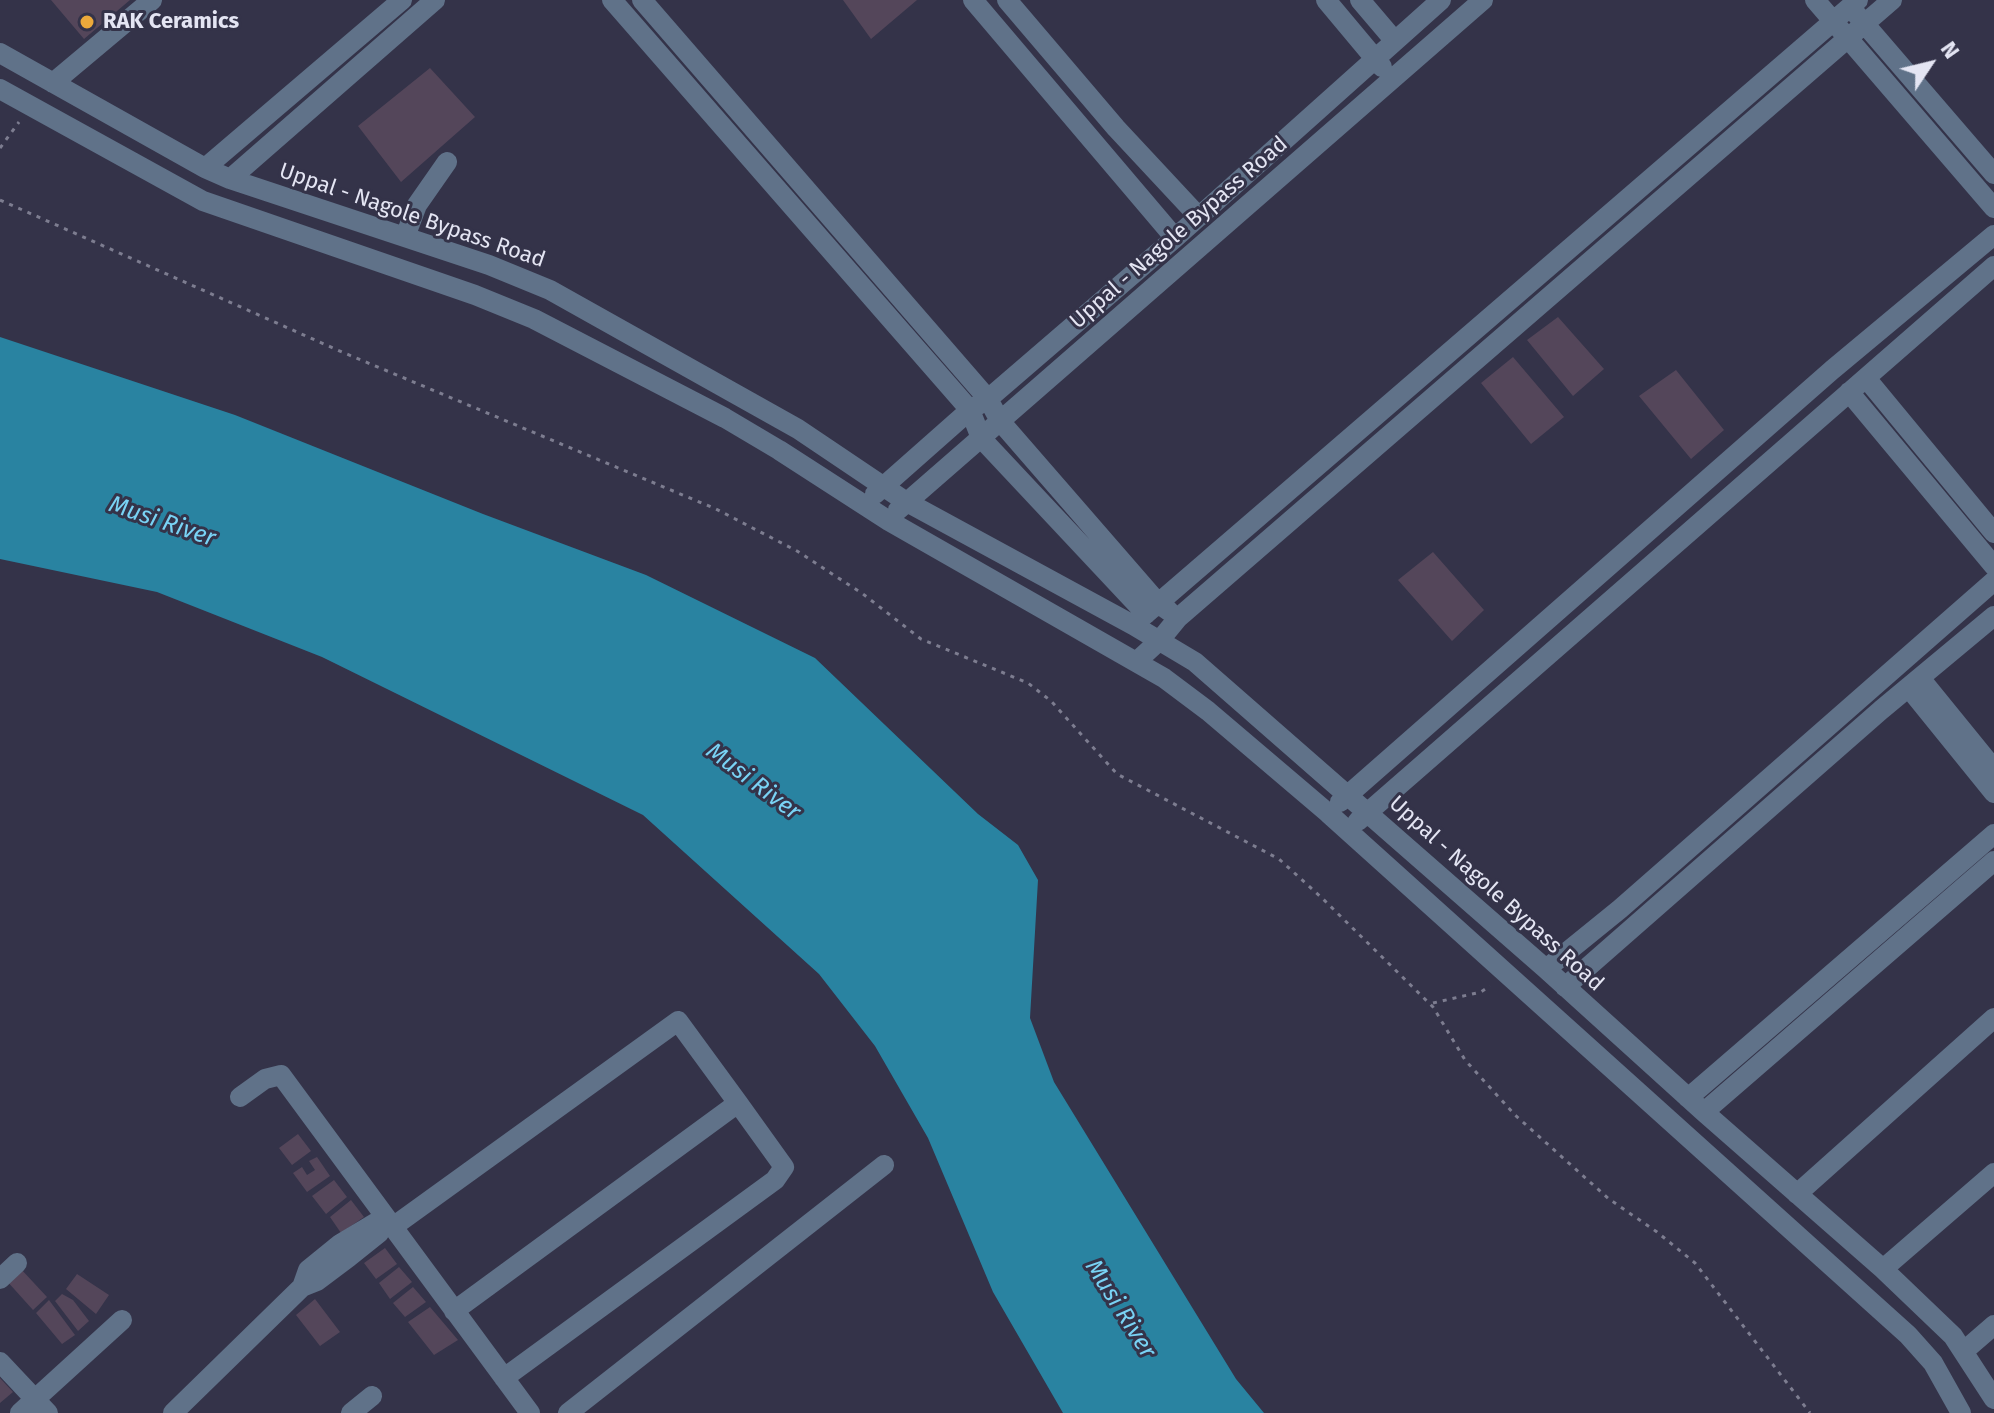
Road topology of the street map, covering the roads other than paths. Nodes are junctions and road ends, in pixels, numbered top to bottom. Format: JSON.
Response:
{"nodes":[{"id":1,"x":152,"y":0,"type":"edge"},
{"id":2,"x":402,"y":0,"type":"edge"},
{"id":3,"x":435,"y":0,"type":"edge"},
{"id":4,"x":612,"y":0,"type":"edge"},
{"id":5,"x":642,"y":0,"type":"edge"},
{"id":6,"x":973,"y":0,"type":"edge"},
{"id":7,"x":1007,"y":0,"type":"edge"},
{"id":8,"x":1326,"y":0,"type":"edge"},
{"id":9,"x":1360,"y":0,"type":"edge"},
{"id":10,"x":1441,"y":0,"type":"edge"},
{"id":11,"x":1483,"y":0,"type":"edge"},
{"id":12,"x":1815,"y":0,"type":"edge"},
{"id":13,"x":1892,"y":0,"type":"edge"},
{"id":14,"x":1850,"y":2,"type":"edge"},
{"id":15,"x":1832,"y":20,"type":"junction"},
{"id":16,"x":1864,"y":23,"type":"junction"},
{"id":17,"x":1848,"y":38,"type":"junction"},
{"id":18,"x":1394,"y":40,"type":"junction"},
{"id":19,"x":0,"y":53,"type":"edge"},
{"id":20,"x":1374,"y":57,"type":"junction"},
{"id":21,"x":1392,"y":79,"type":"junction"},
{"id":22,"x":53,"y":83,"type":"junction"},
{"id":23,"x":0,"y":89,"type":"edge"},
{"id":24,"x":447,"y":162,"type":"dead end"},
{"id":25,"x":205,"y":168,"type":"junction"},
{"id":26,"x":1994,"y":174,"type":"edge"},
{"id":27,"x":230,"y":179,"type":"junction"},
{"id":28,"x":1994,"y":208,"type":"edge"},
{"id":29,"x":1199,"y":217,"type":"junction"},
{"id":30,"x":1994,"y":235,"type":"edge"},
{"id":31,"x":405,"y":237,"type":"junction"},
{"id":32,"x":1175,"y":238,"type":"junction"},
{"id":33,"x":1994,"y":266,"type":"edge"},
{"id":34,"x":1866,"y":378,"type":"junction"},
{"id":35,"x":1849,"y":392,"type":"junction"},
{"id":36,"x":988,"y":399,"type":"junction"},
{"id":37,"x":970,"y":410,"type":"junction"},
{"id":38,"x":1000,"y":421,"type":"junction"},
{"id":39,"x":981,"y":438,"type":"junction"},
{"id":40,"x":883,"y":487,"type":"junction"},
{"id":41,"x":905,"y":501,"type":"junction"},
{"id":42,"x":862,"y":504,"type":"junction"},
{"id":43,"x":889,"y":521,"type":"junction"},
{"id":44,"x":1994,"y":533,"type":"edge"},
{"id":45,"x":1207,"y":563,"type":"junction"},
{"id":46,"x":1994,"y":566,"type":"edge"},
{"id":47,"x":1994,"y":581,"type":"edge"},
{"id":48,"x":1195,"y":603,"type":"junction"},
{"id":49,"x":1146,"y":614,"type":"junction"},
{"id":50,"x":1994,"y":616,"type":"edge"},
{"id":51,"x":1178,"y":618,"type":"junction"},
{"id":52,"x":1160,"y":640,"type":"junction"},
{"id":53,"x":1136,"y":662,"type":"junction"},
{"id":54,"x":1914,"y":683,"type":"junction"},
{"id":55,"x":1994,"y":769,"type":"edge"},
{"id":56,"x":1994,"y":793,"type":"edge"},
{"id":57,"x":1347,"y":794,"type":"junction"},
{"id":58,"x":1367,"y":812,"type":"junction"},
{"id":59,"x":1328,"y":813,"type":"junction"},
{"id":60,"x":1347,"y":831,"type":"junction"},
{"id":61,"x":1994,"y":834,"type":"edge"},
{"id":62,"x":1994,"y":861,"type":"edge"},
{"id":63,"x":1546,"y":969,"type":"junction"},
{"id":64,"x":1565,"y":987,"type":"junction"},
{"id":65,"x":1994,"y":1018,"type":"edge"},
{"id":66,"x":240,"y":1097,"type":"dead end"},
{"id":67,"x":1688,"y":1098,"type":"junction"},
{"id":68,"x":738,"y":1103,"type":"junction"},
{"id":69,"x":1704,"y":1112,"type":"junction"},
{"id":70,"x":884,"y":1165,"type":"dead end"},
{"id":71,"x":1994,"y":1173,"type":"edge"},
{"id":72,"x":1797,"y":1194,"type":"junction"},
{"id":73,"x":390,"y":1222,"type":"junction"},
{"id":74,"x":17,"y":1263,"type":"dead end"},
{"id":75,"x":1883,"y":1269,"type":"junction"},
{"id":76,"x":0,"y":1279,"type":"edge"},
{"id":77,"x":454,"y":1311,"type":"junction"},
{"id":78,"x":122,"y":1320,"type":"dead end"},
{"id":79,"x":1994,"y":1325,"type":"edge"},
{"id":80,"x":1964,"y":1351,"type":"junction"},
{"id":81,"x":0,"y":1362,"type":"edge"},
{"id":82,"x":504,"y":1378,"type":"junction"},
{"id":83,"x":372,"y":1396,"type":"dead end"},
{"id":84,"x":1994,"y":1399,"type":"edge"},
{"id":85,"x":34,"y":1408,"type":"edge"},
{"id":86,"x":173,"y":1413,"type":"edge"},
{"id":87,"x":351,"y":1413,"type":"edge"},
{"id":88,"x":530,"y":1413,"type":"edge"},
{"id":89,"x":568,"y":1413,"type":"edge"},
{"id":90,"x":1961,"y":1413,"type":"edge"}],
"edges":[{"from":1,"to":22,"type":"street"},
{"from":2,"to":25,"type":"street"},
{"from":3,"to":27,"type":"street"},
{"from":4,"to":37,"type":"street"},
{"from":5,"to":36,"type":"street"},
{"from":6,"to":32,"type":"street"},
{"from":7,"to":29,"type":"street"},
{"from":8,"to":20,"type":"street"},
{"from":9,"to":18,"type":"street"},
{"from":10,"to":18,"type":"street","name":"Uppal - Nagole Bypass Road"},
{"from":11,"to":21,"type":"street","name":"Uppal - Nagole Bypass Road"},
{"from":12,"to":15,"type":"street"},
{"from":13,"to":16,"type":"street"},
{"from":14,"to":15,"type":"street"},
{"from":14,"to":16,"type":"street"},
{"from":15,"to":17,"type":"street"},
{"from":15,"to":45,"type":"street"},
{"from":16,"to":17,"type":"street"},
{"from":16,"to":26,"type":"street"},
{"from":17,"to":28,"type":"street"},
{"from":17,"to":48,"type":"street"},
{"from":18,"to":20,"type":"street","name":"Uppal - Nagole Bypass Road"},
{"from":19,"to":22,"type":"street","name":"Uppal - Nagole Bypass Road"},
{"from":20,"to":21,"type":"street"},
{"from":20,"to":29,"type":"street","name":"Uppal - Nagole Bypass Road"},
{"from":21,"to":38,"type":"street","name":"Uppal - Nagole Bypass Road"},
{"from":22,"to":25,"type":"street","name":"Uppal - Nagole Bypass Road"},
{"from":23,"to":42,"type":"street"},
{"from":24,"to":31,"type":"street"},
{"from":25,"to":27,"type":"street","name":"Uppal - Nagole Bypass Road"},
{"from":27,"to":31,"type":"street","name":"Uppal - Nagole Bypass Road"},
{"from":29,"to":32,"type":"street","name":"Uppal - Nagole Bypass Road"},
{"from":30,"to":57,"type":"street"},
{"from":31,"to":40,"type":"street","name":"Uppal - Nagole Bypass Road"},
{"from":32,"to":36,"type":"street","name":"Uppal - Nagole Bypass Road"},
{"from":33,"to":34,"type":"street"},
{"from":34,"to":35,"type":"street"},
{"from":34,"to":44,"type":"street"},
{"from":35,"to":46,"type":"street"},
{"from":35,"to":58,"type":"street"},
{"from":36,"to":37,"type":"street","name":"Uppal - Nagole Bypass Road"},
{"from":36,"to":38,"type":"street"},
{"from":37,"to":39,"type":"street"},
{"from":37,"to":40,"type":"street","name":"Uppal - Nagole Bypass Road"},
{"from":38,"to":39,"type":"street","name":"Uppal - Nagole Bypass Road"},
{"from":38,"to":49,"type":"street"},
{"from":39,"to":41,"type":"street","name":"Uppal - Nagole Bypass Road"},
{"from":39,"to":49,"type":"street"},
{"from":40,"to":41,"type":"street","name":"Uppal - Nagole Bypass Road"},
{"from":40,"to":42,"type":"street","name":"Uppal - Nagole Bypass Road"},
{"from":41,"to":43,"type":"street","name":"Uppal - Nagole Bypass Road"},
{"from":41,"to":49,"type":"street","name":"Uppal - Nagole Bypass Road"},
{"from":42,"to":43,"type":"street"},
{"from":43,"to":53,"type":"street"},
{"from":45,"to":48,"type":"street"},
{"from":45,"to":49,"type":"street"},
{"from":47,"to":63,"type":"street"},
{"from":48,"to":51,"type":"street"},
{"from":49,"to":51,"type":"street"},
{"from":49,"to":52,"type":"street","name":"Uppal - Nagole Bypass Road"},
{"from":50,"to":54,"type":"street"},
{"from":51,"to":52,"type":"street"},
{"from":52,"to":53,"type":"street"},
{"from":52,"to":57,"type":"street","name":"Uppal - Nagole Bypass Road"},
{"from":53,"to":59,"type":"street"},
{"from":54,"to":55,"type":"street"},
{"from":54,"to":56,"type":"street"},
{"from":54,"to":64,"type":"street"},
{"from":57,"to":58,"type":"street","name":"Uppal - Nagole Bypass Road"},
{"from":57,"to":59,"type":"street"},
{"from":58,"to":60,"type":"street"},
{"from":58,"to":63,"type":"street","name":"Uppal - Nagole Bypass Road"},
{"from":59,"to":60,"type":"street"},
{"from":60,"to":90,"type":"street"},
{"from":61,"to":67,"type":"street"},
{"from":62,"to":69,"type":"street"},
{"from":63,"to":64,"type":"street","name":"Uppal - Nagole Bypass Road"},
{"from":64,"to":67,"type":"street","name":"Uppal - Nagole Bypass Road"},
{"from":65,"to":72,"type":"street"},
{"from":66,"to":73,"type":"street"},
{"from":67,"to":69,"type":"street","name":"Uppal - Nagole Bypass Road"},
{"from":68,"to":73,"type":"street"},
{"from":68,"to":77,"type":"street"},
{"from":68,"to":82,"type":"street"},
{"from":69,"to":72,"type":"street","name":"Uppal - Nagole Bypass Road"},
{"from":70,"to":89,"type":"street"},
{"from":71,"to":75,"type":"street"},
{"from":72,"to":75,"type":"street","name":"Uppal - Nagole Bypass Road"},
{"from":73,"to":77,"type":"street"},
{"from":73,"to":86,"type":"street"},
{"from":74,"to":76,"type":"street"},
{"from":75,"to":80,"type":"street","name":"Uppal - Nagole Bypass Road"},
{"from":77,"to":82,"type":"street"},
{"from":78,"to":85,"type":"street"},
{"from":79,"to":80,"type":"street"},
{"from":80,"to":84,"type":"street","name":"Uppal - Nagole Bypass Road"},
{"from":81,"to":85,"type":"street"},
{"from":82,"to":88,"type":"street"},
{"from":83,"to":87,"type":"street"}]}
